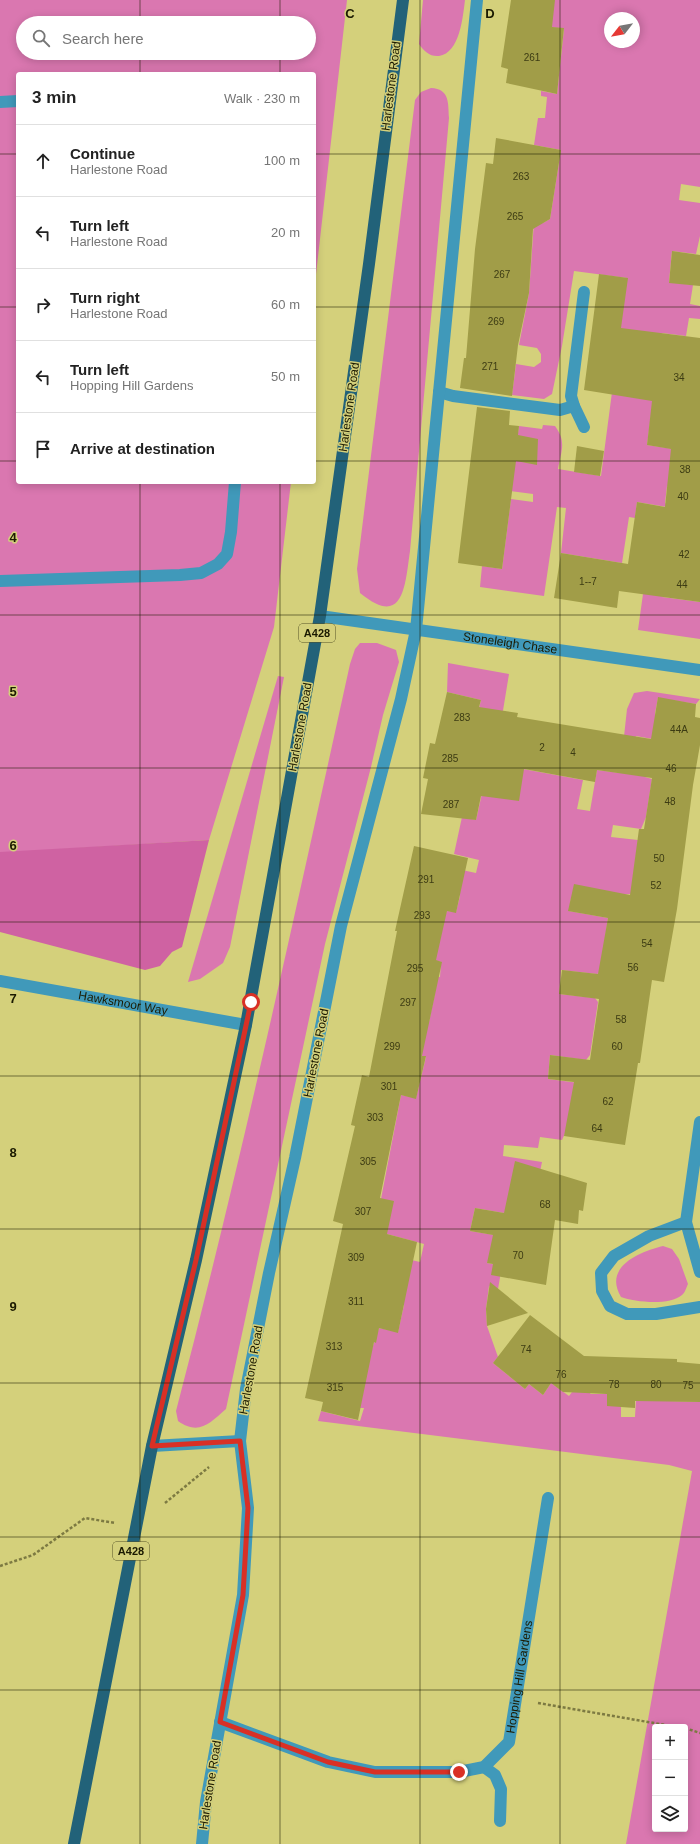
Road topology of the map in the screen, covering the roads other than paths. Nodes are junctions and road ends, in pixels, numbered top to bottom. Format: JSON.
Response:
{"nodes":[{"id":1,"x":403,"y":0,"type":"edge"},
{"id":2,"x":477,"y":0,"type":"edge"},
{"id":3,"x":16,"y":101,"type":"edge"},
{"id":4,"x":0,"y":102,"type":"edge"},
{"id":5,"x":584,"y":292,"type":"dead end"},
{"id":6,"x":439,"y":392,"type":"junction"},
{"id":7,"x":574,"y":406,"type":"junction"},
{"id":8,"x":584,"y":427,"type":"dead end"},
{"id":9,"x":235,"y":484,"type":"edge"},
{"id":10,"x":0,"y":581,"type":"edge"},
{"id":11,"x":320,"y":616,"type":"junction"},
{"id":12,"x":416,"y":630,"type":"junction"},
{"id":13,"x":700,"y":670,"type":"edge"},
{"id":14,"x":0,"y":981,"type":"edge"},
{"id":15,"x":246,"y":1025,"type":"junction"},
{"id":16,"x":700,"y":1122,"type":"edge"},
{"id":17,"x":686,"y":1222,"type":"junction"},
{"id":18,"x":700,"y":1272,"type":"edge"},
{"id":19,"x":700,"y":1307,"type":"edge"},
{"id":20,"x":240,"y":1441,"type":"junction"},
{"id":21,"x":152,"y":1446,"type":"junction"},
{"id":22,"x":548,"y":1498,"type":"dead end"},
{"id":23,"x":220,"y":1722,"type":"junction"},
{"id":24,"x":484,"y":1767,"type":"junction"},
{"id":25,"x":500,"y":1821,"type":"dead end"},
{"id":26,"x":74,"y":1844,"type":"edge"},
{"id":27,"x":202,"y":1844,"type":"edge"}],
"edges":[{"from":1,"to":11,"type":"main road","name":"Harlestone Road","number":"A428"},
{"from":2,"to":6,"type":"street","name":"Harlestone Road"},
{"from":3,"to":4,"type":"street"},
{"from":5,"to":7,"type":"street"},
{"from":6,"to":7,"type":"street"},
{"from":6,"to":12,"type":"street","name":"Harlestone Road"},
{"from":7,"to":8,"type":"street"},
{"from":9,"to":10,"type":"street"},
{"from":11,"to":12,"type":"street","name":"Stoneleigh Chase"},
{"from":11,"to":15,"type":"main road","name":"Harlestone Road","number":"A428"},
{"from":12,"to":13,"type":"street","name":"Stoneleigh Chase"},
{"from":12,"to":20,"type":"street","name":"Harlestone Road"},
{"from":14,"to":15,"type":"street","name":"Hawksmoor Way"},
{"from":15,"to":21,"type":"main road","name":"Harlestone Road","number":"A428"},
{"from":16,"to":17,"type":"street"},
{"from":17,"to":18,"type":"street"},
{"from":17,"to":19,"type":"street"},
{"from":20,"to":21,"type":"street"},
{"from":20,"to":23,"type":"street","name":"Harlestone Road"},
{"from":21,"to":26,"type":"main road","name":"Harlestone Road","number":"A428"},
{"from":22,"to":24,"type":"street","name":"Hopping Hill Gardens"},
{"from":23,"to":24,"type":"street"},
{"from":23,"to":27,"type":"street","name":"Harlestone Road"},
{"from":24,"to":25,"type":"street"}]}
